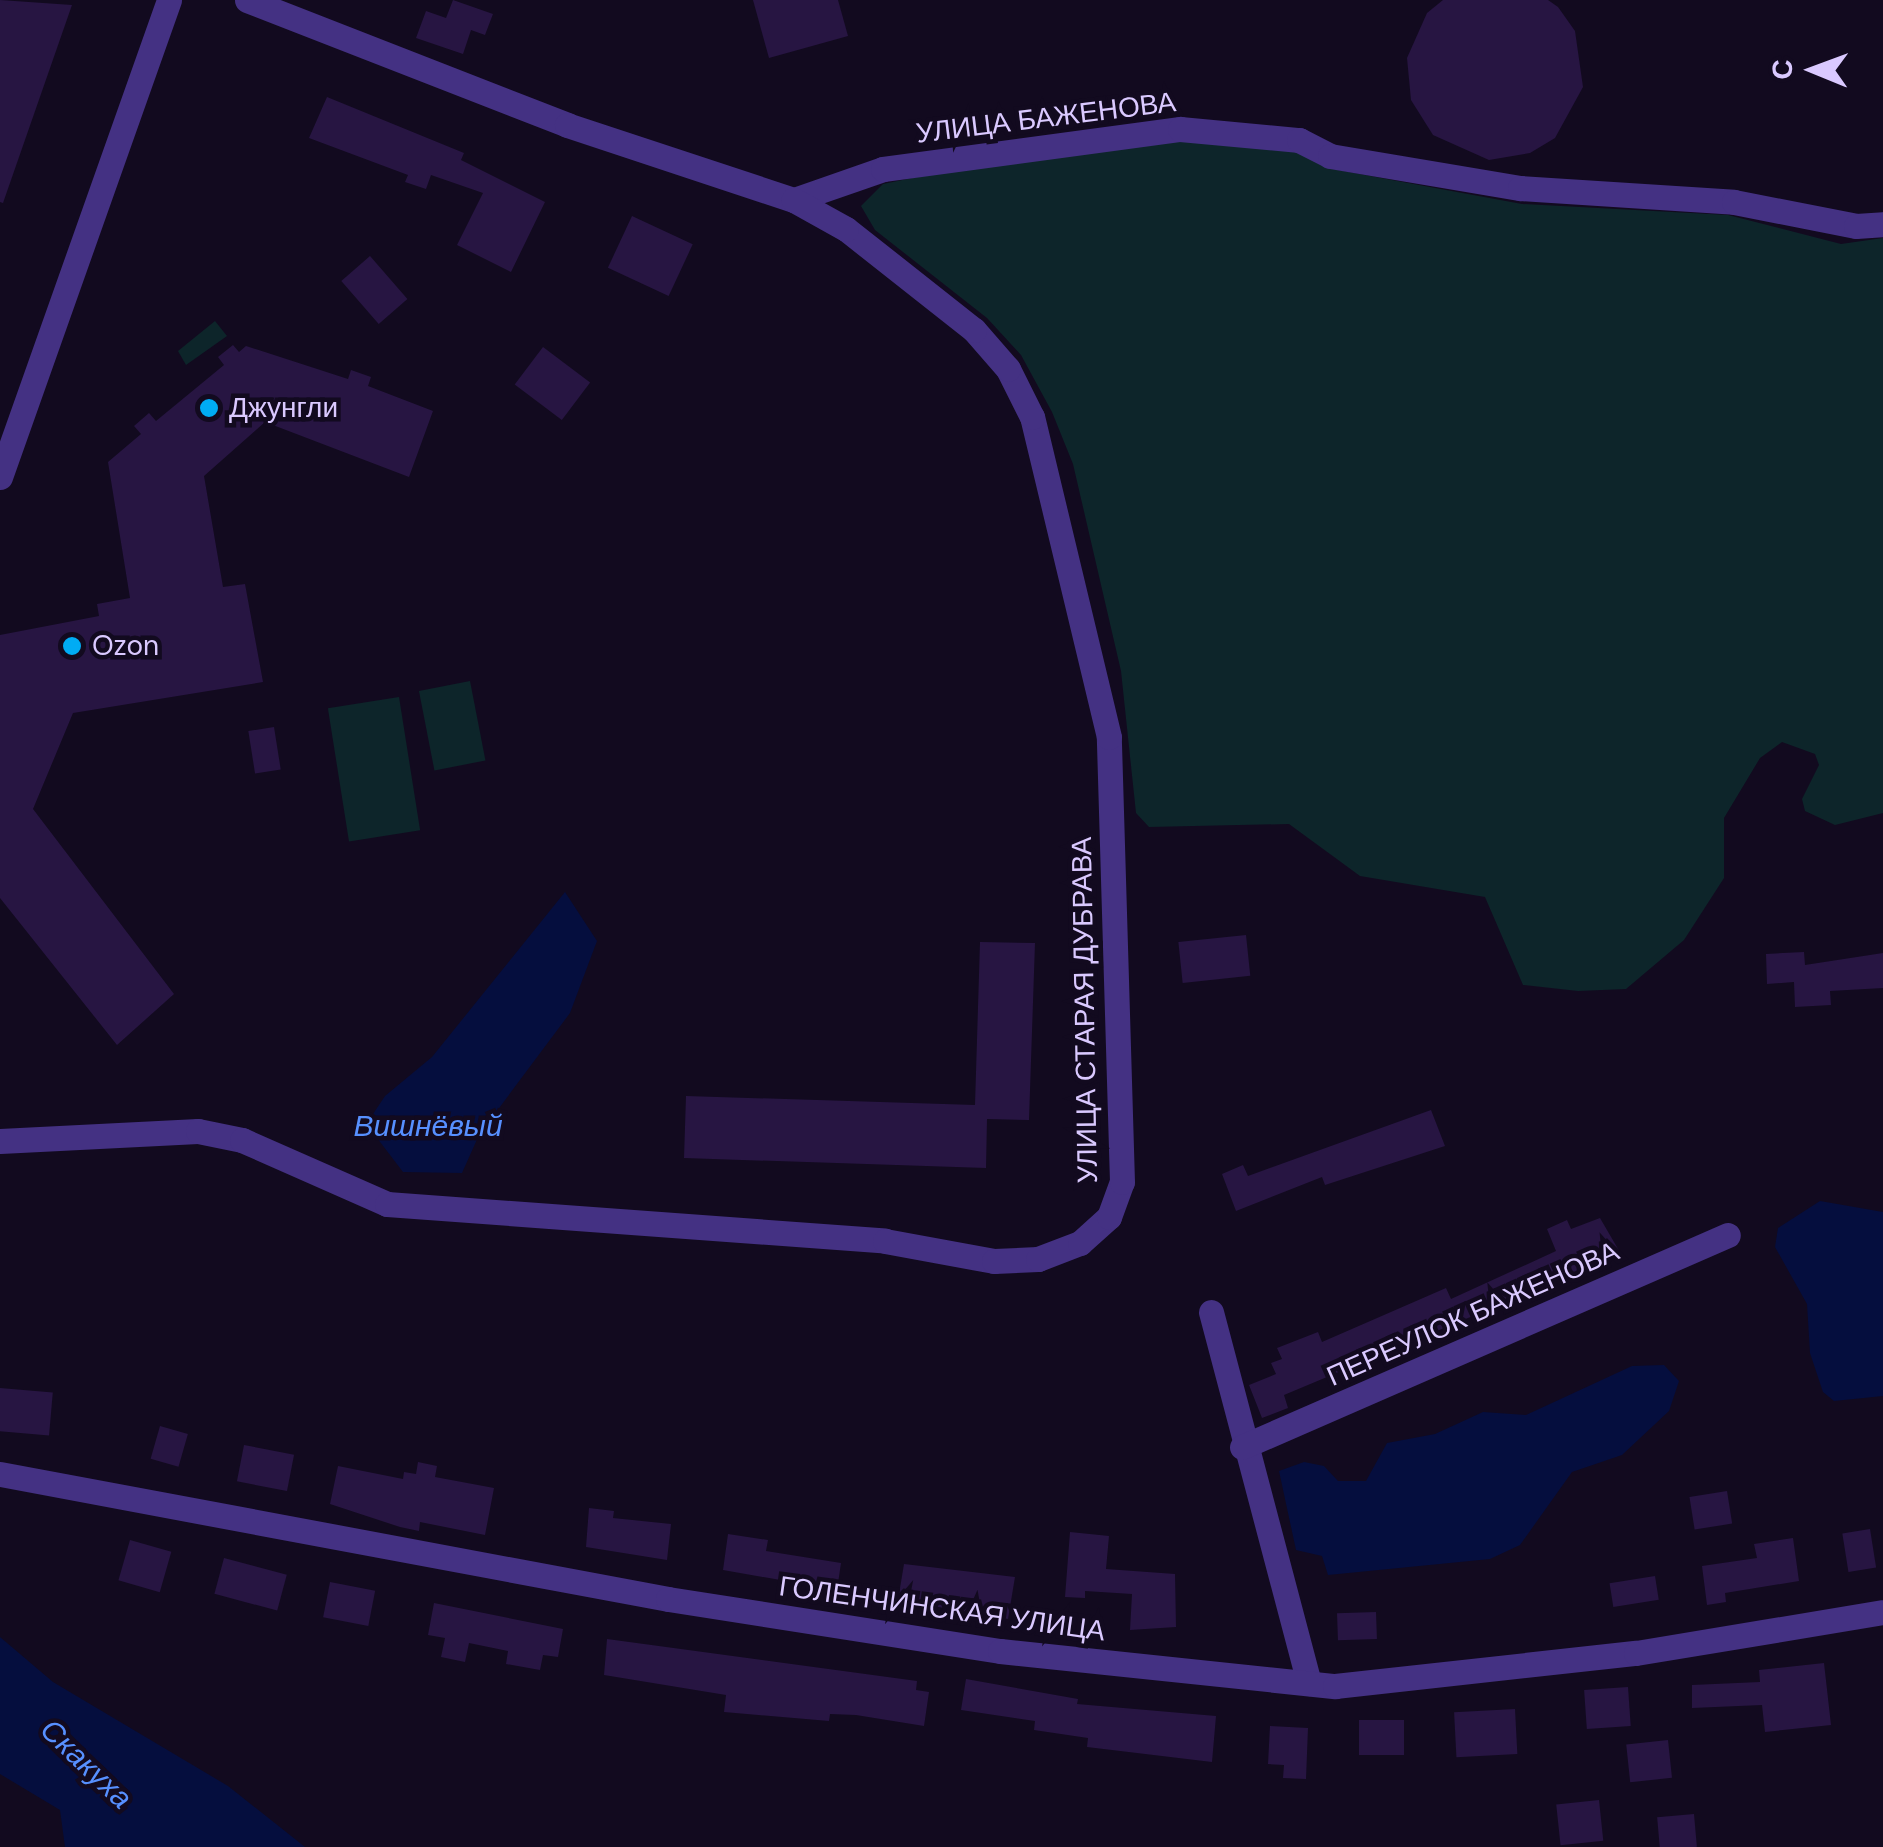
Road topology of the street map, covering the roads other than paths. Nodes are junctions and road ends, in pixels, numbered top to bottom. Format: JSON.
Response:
{"nodes":[{"id":1,"x":169,"y":0,"type":"edge"},
{"id":2,"x":247,"y":0,"type":"edge"},
{"id":3,"x":794,"y":200,"type":"junction"},
{"id":4,"x":1883,"y":224,"type":"edge"},
{"id":5,"x":0,"y":476,"type":"edge"},
{"id":6,"x":0,"y":1142,"type":"edge"},
{"id":7,"x":1728,"y":1235,"type":"dead end"},
{"id":8,"x":1211,"y":1312,"type":"dead end"},
{"id":9,"x":1242,"y":1447,"type":"junction"},
{"id":10,"x":0,"y":1474,"type":"edge"},
{"id":11,"x":1883,"y":1612,"type":"edge"},
{"id":12,"x":1309,"y":1684,"type":"junction"}],
"edges":[{"from":1,"to":5,"type":"street"},
{"from":2,"to":3,"type":"street"},
{"from":3,"to":4,"type":"street","name":"УЛИЦА БАЖЕНОВА"},
{"from":3,"to":6,"type":"street","name":"УЛИЦА СТАРАЯ ДУБРАВА"},
{"from":7,"to":9,"type":"street","name":"ПЕРЕУЛОК БАЖЕНОВА"},
{"from":8,"to":9,"type":"street"},
{"from":9,"to":12,"type":"street"},
{"from":10,"to":12,"type":"street","name":"ГОЛЕНЧИНСКАЯ УЛИЦА"},
{"from":11,"to":12,"type":"street","name":"ГОЛЕНЧИНСКАЯ УЛИЦА"}]}
